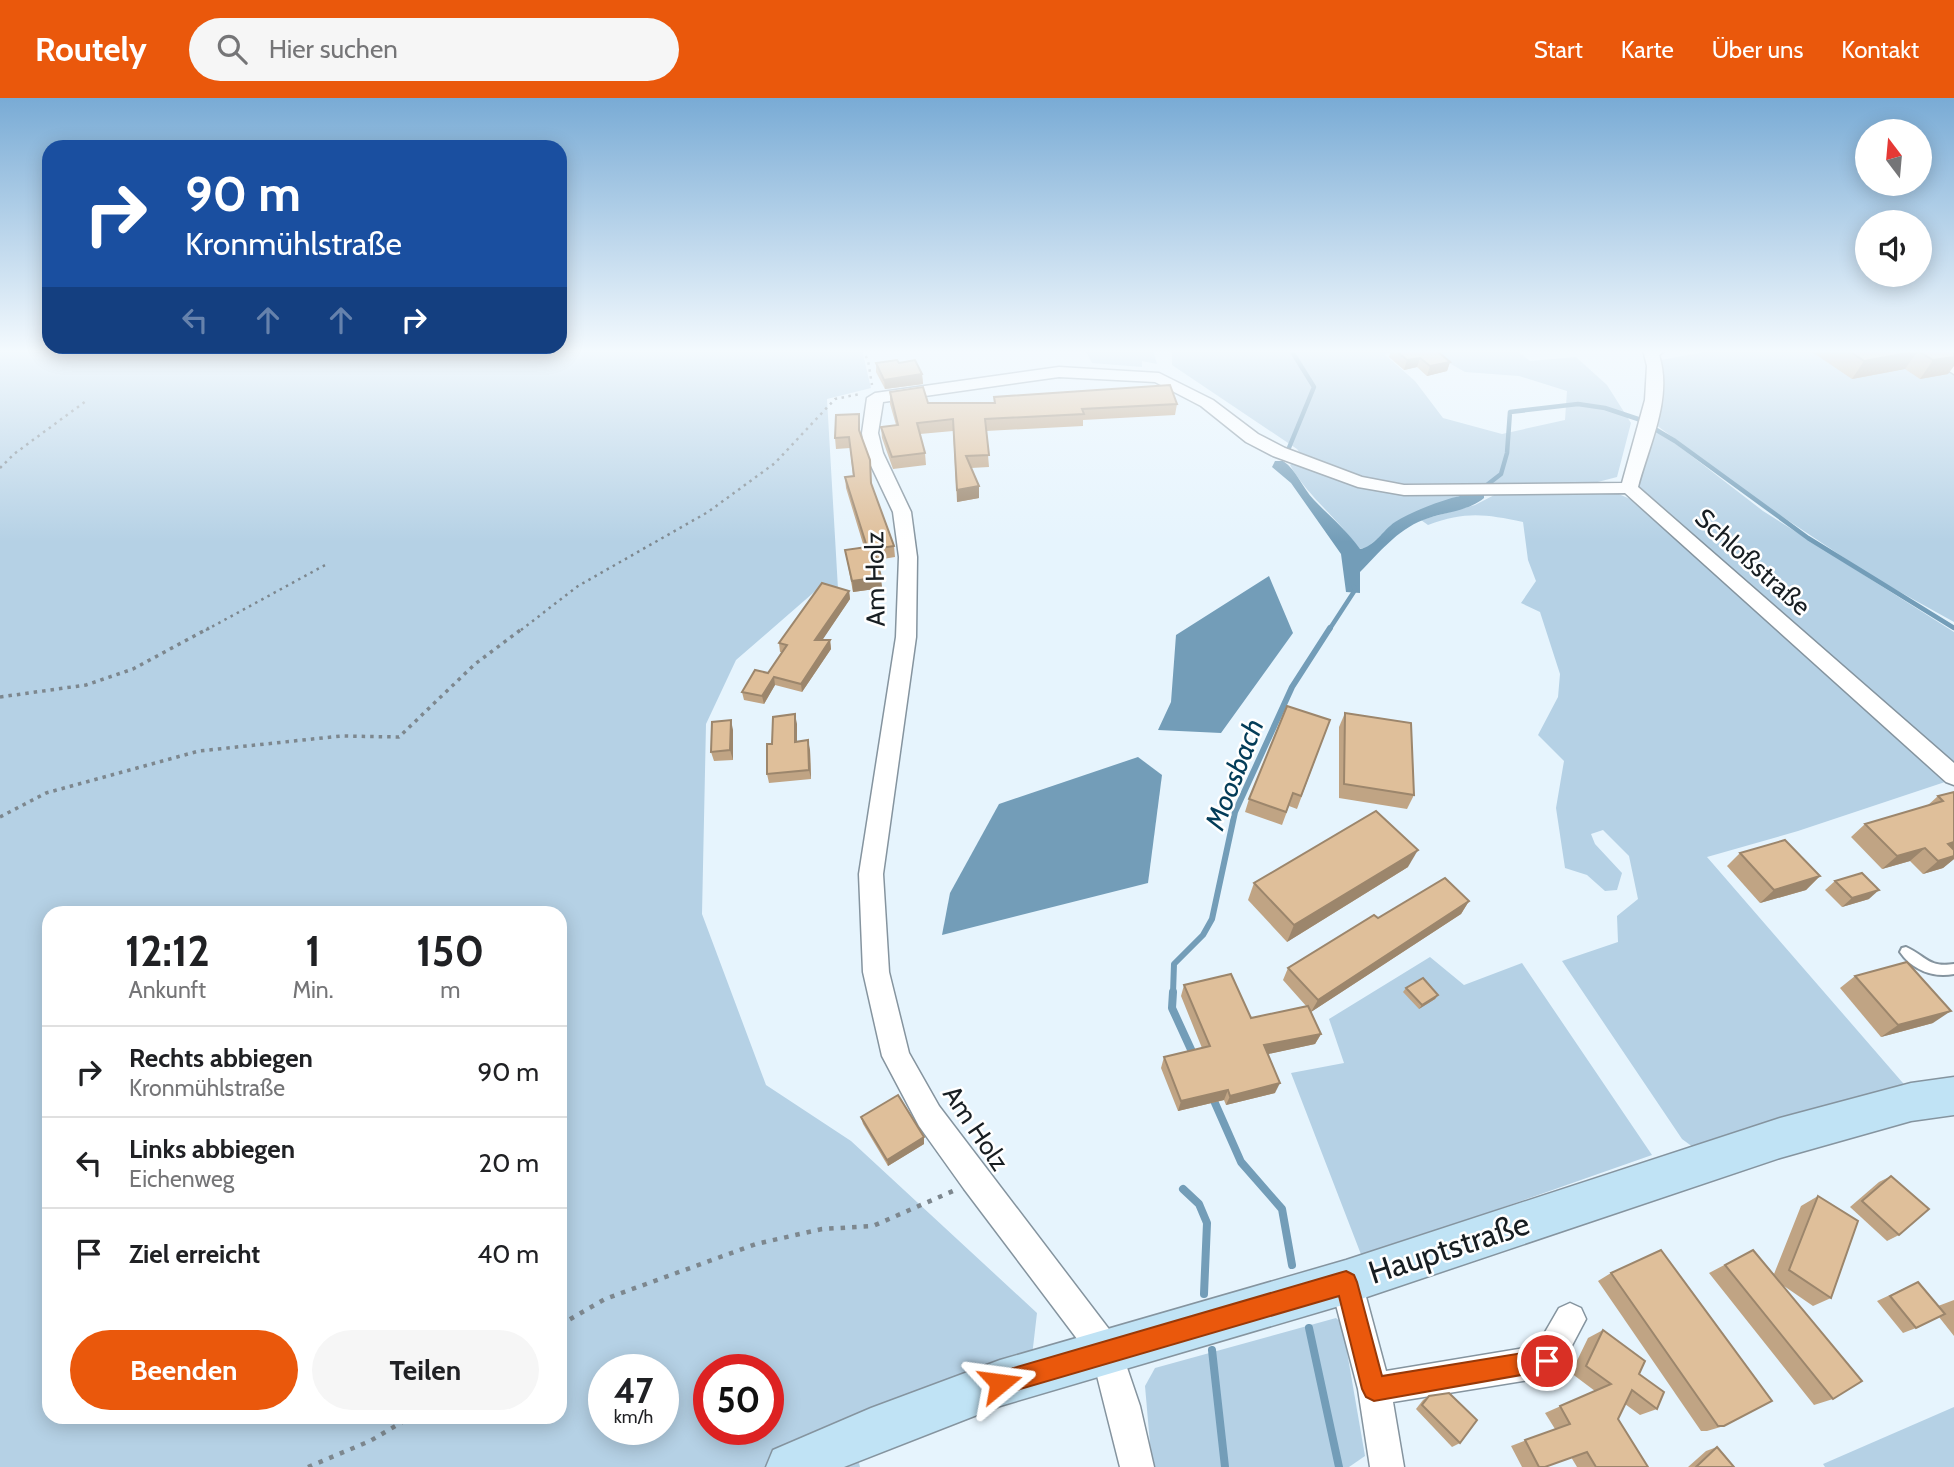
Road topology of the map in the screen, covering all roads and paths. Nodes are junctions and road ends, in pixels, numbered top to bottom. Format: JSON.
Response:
{"nodes":[{"id":1,"x":68,"y":414,"type":"edge"},
{"id":2,"x":821,"y":414,"type":"edge"},
{"id":3,"x":873,"y":414,"type":"edge"},
{"id":4,"x":1221,"y":414,"type":"edge"},
{"id":5,"x":1650,"y":414,"type":"edge"},
{"id":6,"x":0,"y":468,"type":"edge"},
{"id":7,"x":1629,"y":488,"type":"junction"},
{"id":8,"x":327,"y":564,"type":"dead end"},
{"id":9,"x":0,"y":697,"type":"edge"},
{"id":10,"x":1954,"y":776,"type":"edge"},
{"id":11,"x":0,"y":817,"type":"edge"},
{"id":12,"x":1906,"y":952,"type":"dead end"},
{"id":13,"x":1954,"y":969,"type":"edge"},
{"id":14,"x":1954,"y":1096,"type":"edge"},
{"id":15,"x":974,"y":1179,"type":"junction"},
{"id":16,"x":1346,"y":1282,"type":"junction"},
{"id":17,"x":1570,"y":1319,"type":"dead end"},
{"id":18,"x":567,"y":1321,"type":"edge"},
{"id":19,"x":1107,"y":1352,"type":"junction"},
{"id":20,"x":1374,"y":1389,"type":"junction"},
{"id":21,"x":399,"y":1424,"type":"edge"},
{"id":22,"x":308,"y":1467,"type":"edge"},
{"id":23,"x":790,"y":1467,"type":"edge"},
{"id":24,"x":1137,"y":1467,"type":"edge"},
{"id":25,"x":1387,"y":1467,"type":"edge"}],
"edges":[{"from":1,"to":6,"type":"path"},
{"from":2,"to":11,"type":"path"},
{"from":3,"to":15,"type":"street","name":"Am Holz"},
{"from":4,"to":7,"type":"street"},
{"from":5,"to":7,"type":"street"},
{"from":7,"to":10,"type":"street","name":"Schloßstraße"},
{"from":8,"to":9,"type":"path"},
{"from":12,"to":13,"type":"lane"},
{"from":14,"to":16,"type":"main road","name":"Hauptstraße"},
{"from":15,"to":18,"type":"path"},
{"from":15,"to":19,"type":"street","name":"Am Holz"},
{"from":16,"to":19,"type":"main road","name":"Hauptstraße"},
{"from":16,"to":20,"type":"street"},
{"from":17,"to":20,"type":"street"},
{"from":19,"to":23,"type":"main road","name":"Hauptstraße"},
{"from":19,"to":24,"type":"street"},
{"from":20,"to":25,"type":"street"},
{"from":21,"to":22,"type":"path"}]}
